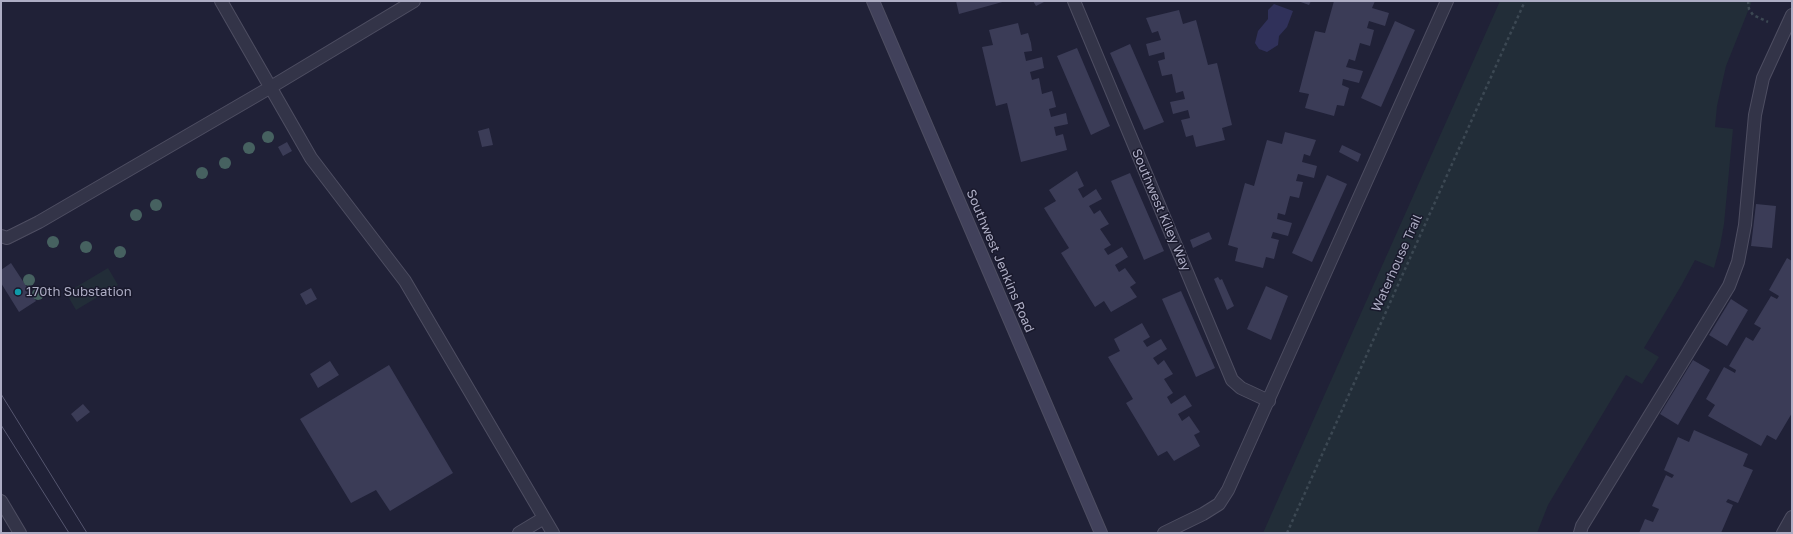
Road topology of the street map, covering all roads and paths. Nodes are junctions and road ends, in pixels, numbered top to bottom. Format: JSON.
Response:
{"nodes":[{"id":1,"x":221,"y":1,"type":"edge"},
{"id":2,"x":414,"y":1,"type":"edge"},
{"id":3,"x":873,"y":1,"type":"edge"},
{"id":4,"x":1074,"y":1,"type":"edge"},
{"id":5,"x":1447,"y":1,"type":"edge"},
{"id":6,"x":1526,"y":1,"type":"edge"},
{"id":7,"x":1748,"y":1,"type":"edge"},
{"id":8,"x":1792,"y":15,"type":"edge"},
{"id":9,"x":1785,"y":30,"type":"junction"},
{"id":10,"x":271,"y":87,"type":"junction"},
{"id":11,"x":1,"y":236,"type":"edge"},
{"id":12,"x":1269,"y":402,"type":"junction"},
{"id":13,"x":1,"y":501,"type":"edge"},
{"id":14,"x":1792,"y":517,"type":"edge"},
{"id":15,"x":544,"y":518,"type":"junction"},
{"id":16,"x":20,"y":533,"type":"edge"},
{"id":17,"x":520,"y":533,"type":"edge"},
{"id":18,"x":553,"y":533,"type":"edge"},
{"id":19,"x":1101,"y":533,"type":"edge"},
{"id":20,"x":1164,"y":533,"type":"edge"},
{"id":21,"x":1287,"y":533,"type":"edge"},
{"id":22,"x":1580,"y":533,"type":"edge"},
{"id":23,"x":1782,"y":533,"type":"edge"}],
"edges":[{"from":1,"to":10,"type":"lane"},
{"from":2,"to":10,"type":"lane"},
{"from":3,"to":19,"type":"main road","name":"Southwest Jenkins Road"},
{"from":4,"to":12,"type":"lane","name":"Southwest Kiley Way"},
{"from":5,"to":12,"type":"lane"},
{"from":6,"to":21,"type":"path","name":"Waterhouse Trail"},
{"from":7,"to":9,"type":"path"},
{"from":8,"to":9,"type":"lane"},
{"from":9,"to":22,"type":"lane"},
{"from":10,"to":11,"type":"lane"},
{"from":10,"to":15,"type":"lane"},
{"from":12,"to":20,"type":"lane"},
{"from":13,"to":16,"type":"lane"},
{"from":14,"to":23,"type":"lane"},
{"from":15,"to":17,"type":"lane"},
{"from":15,"to":18,"type":"lane"}]}
